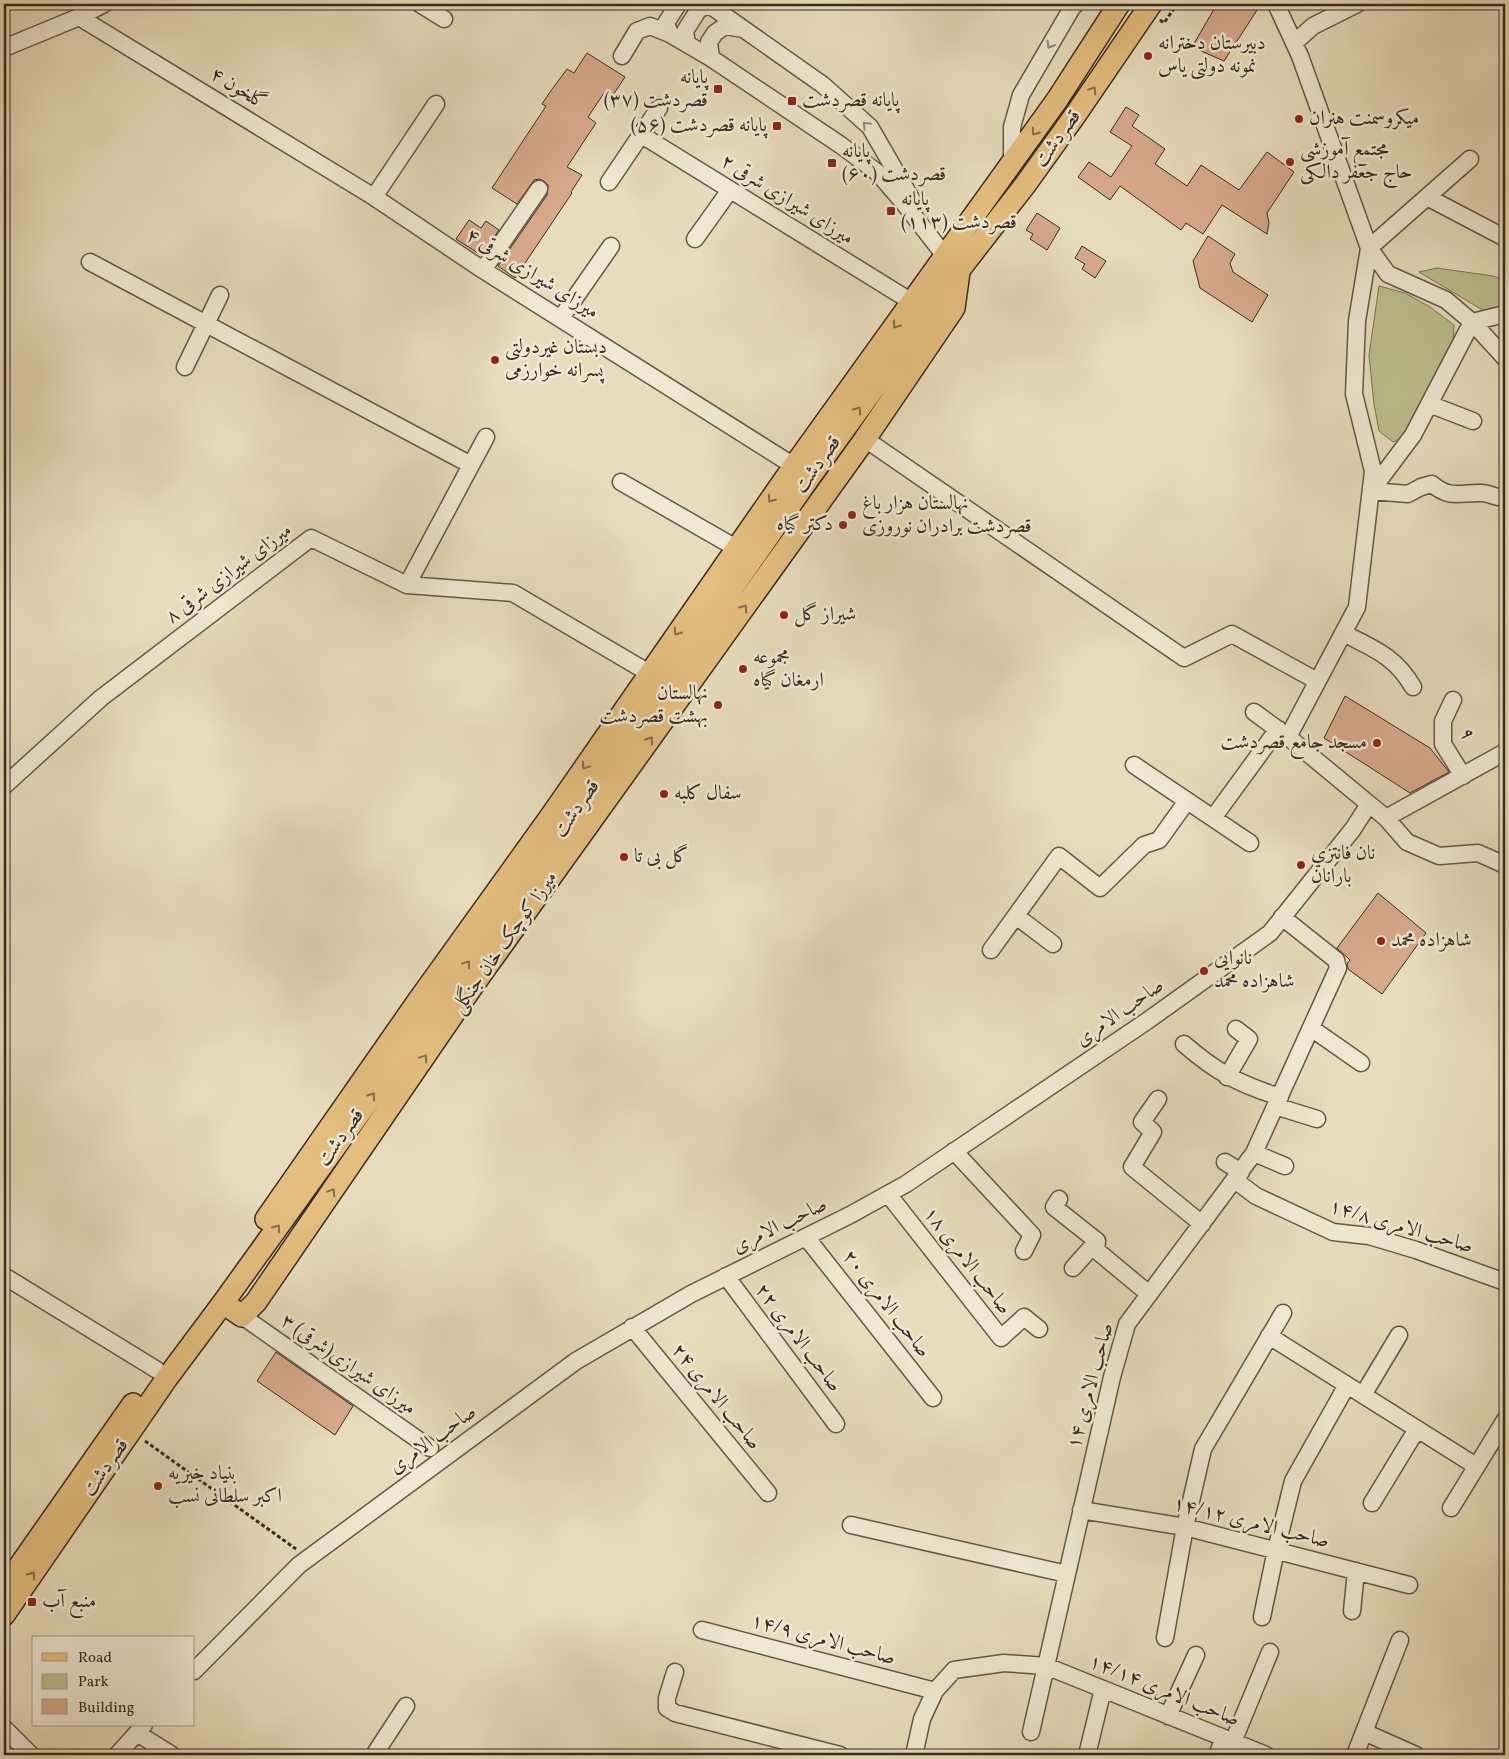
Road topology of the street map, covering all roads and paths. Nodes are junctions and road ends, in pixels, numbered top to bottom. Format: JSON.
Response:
{"nodes":[{"id":1,"x":104,"y":4,"type":"edge"},
{"id":2,"x":420,"y":4,"type":"edge"},
{"id":3,"x":678,"y":4,"type":"edge"},
{"id":4,"x":1076,"y":4,"type":"edge"},
{"id":5,"x":1119,"y":4,"type":"edge"},
{"id":6,"x":1151,"y":4,"type":"edge"},
{"id":7,"x":1170,"y":4,"type":"edge"},
{"id":8,"x":1276,"y":4,"type":"edge"},
{"id":9,"x":1357,"y":4,"type":"edge"},
{"id":10,"x":710,"y":5,"type":"edge"},
{"id":11,"x":79,"y":17,"type":"junction"},
{"id":12,"x":444,"y":19,"type":"dead end"},
{"id":13,"x":1164,"y":23,"type":"dead end"},
{"id":14,"x":743,"y":29,"type":"junction"},
{"id":15,"x":670,"y":34,"type":"junction"},
{"id":16,"x":1294,"y":43,"type":"junction"},
{"id":17,"x":687,"y":44,"type":"junction"},
{"id":18,"x":4,"y":48,"type":"edge"},
{"id":19,"x":622,"y":56,"type":"dead end"},
{"id":20,"x":711,"y":58,"type":"junction"},
{"id":21,"x":436,"y":104,"type":"dead end"},
{"id":22,"x":658,"y":108,"type":"dead end"},
{"id":23,"x":640,"y":134,"type":"junction"},
{"id":24,"x":1470,"y":159,"type":"dead end"},
{"id":25,"x":1012,"y":165,"type":"junction"},
{"id":26,"x":609,"y":182,"type":"dead end"},
{"id":27,"x":539,"y":189,"type":"dead end"},
{"id":28,"x":730,"y":190,"type":"junction"},
{"id":29,"x":1427,"y":196,"type":"junction"},
{"id":30,"x":374,"y":197,"type":"junction"},
{"id":31,"x":1505,"y":238,"type":"edge"},
{"id":32,"x":695,"y":239,"type":"dead end"},
{"id":33,"x":611,"y":246,"type":"dead end"},
{"id":34,"x":1369,"y":248,"type":"junction"},
{"id":35,"x":90,"y":262,"type":"dead end"},
{"id":36,"x":952,"y":263,"type":"junction"},
{"id":37,"x":483,"y":270,"type":"junction"},
{"id":38,"x":220,"y":295,"type":"dead end"},
{"id":39,"x":920,"y":308,"type":"junction"},
{"id":40,"x":1505,"y":314,"type":"edge"},
{"id":41,"x":561,"y":318,"type":"junction"},
{"id":42,"x":1472,"y":322,"type":"junction"},
{"id":43,"x":206,"y":324,"type":"junction"},
{"id":44,"x":1505,"y":358,"type":"edge"},
{"id":45,"x":185,"y":366,"type":"dead end"},
{"id":46,"x":1429,"y":404,"type":"junction"},
{"id":47,"x":1473,"y":421,"type":"dead end"},
{"id":48,"x":486,"y":437,"type":"dead end"},
{"id":49,"x":865,"y":439,"type":"junction"},
{"id":50,"x":471,"y":465,"type":"junction"},
{"id":51,"x":801,"y":472,"type":"junction"},
{"id":52,"x":621,"y":482,"type":"dead end"},
{"id":53,"x":1371,"y":492,"type":"junction"},
{"id":54,"x":1498,"y":497,"type":"dead end"},
{"id":55,"x":743,"y":554,"type":"junction"},
{"id":56,"x":407,"y":585,"type":"junction"},
{"id":57,"x":1343,"y":633,"type":"junction"},
{"id":58,"x":649,"y":673,"type":"junction"},
{"id":59,"x":1317,"y":681,"type":"junction"},
{"id":60,"x":1412,"y":687,"type":"dead end"},
{"id":61,"x":1453,"y":700,"type":"dead end"},
{"id":62,"x":1254,"y":712,"type":"dead end"},
{"id":63,"x":1283,"y":734,"type":"junction"},
{"id":64,"x":1505,"y":752,"type":"edge"},
{"id":65,"x":1134,"y":765,"type":"dead end"},
{"id":66,"x":1463,"y":776,"type":"junction"},
{"id":67,"x":4,"y":786,"type":"edge"},
{"id":68,"x":1187,"y":801,"type":"junction"},
{"id":69,"x":1369,"y":804,"type":"junction"},
{"id":70,"x":1213,"y":818,"type":"junction"},
{"id":71,"x":1386,"y":818,"type":"junction"},
{"id":72,"x":573,"y":831,"type":"junction"},
{"id":73,"x":1250,"y":843,"type":"dead end"},
{"id":74,"x":1505,"y":865,"type":"edge"},
{"id":75,"x":1016,"y":916,"type":"junction"},
{"id":76,"x":1282,"y":918,"type":"junction"},
{"id":77,"x":1053,"y":944,"type":"dead end"},
{"id":78,"x":991,"y":950,"type":"dead end"},
{"id":79,"x":1311,"y":1028,"type":"junction"},
{"id":80,"x":1236,"y":1029,"type":"dead end"},
{"id":81,"x":1184,"y":1044,"type":"dead end"},
{"id":82,"x":1361,"y":1063,"type":"dead end"},
{"id":83,"x":1227,"y":1076,"type":"junction"},
{"id":84,"x":1158,"y":1100,"type":"dead end"},
{"id":85,"x":1277,"y":1101,"type":"junction"},
{"id":86,"x":1317,"y":1118,"type":"dead end"},
{"id":87,"x":954,"y":1151,"type":"junction"},
{"id":88,"x":1254,"y":1153,"type":"junction"},
{"id":89,"x":1225,"y":1162,"type":"dead end"},
{"id":90,"x":1285,"y":1166,"type":"dead end"},
{"id":91,"x":1239,"y":1175,"type":"junction"},
{"id":92,"x":888,"y":1194,"type":"junction"},
{"id":93,"x":1059,"y":1199,"type":"dead end"},
{"id":94,"x":1202,"y":1224,"type":"junction"},
{"id":95,"x":806,"y":1237,"type":"junction"},
{"id":96,"x":1097,"y":1241,"type":"junction"},
{"id":97,"x":1024,"y":1251,"type":"dead end"},
{"id":98,"x":1073,"y":1268,"type":"dead end"},
{"id":99,"x":4,"y":1276,"type":"edge"},
{"id":100,"x":726,"y":1276,"type":"junction"},
{"id":101,"x":1505,"y":1282,"type":"edge"},
{"id":102,"x":1149,"y":1294,"type":"junction"},
{"id":103,"x":223,"y":1303,"type":"junction"},
{"id":104,"x":1283,"y":1313,"type":"dead end"},
{"id":105,"x":242,"y":1316,"type":"junction"},
{"id":106,"x":632,"y":1327,"type":"junction"},
{"id":107,"x":1039,"y":1329,"type":"dead end"},
{"id":108,"x":1399,"y":1335,"type":"dead end"},
{"id":109,"x":1269,"y":1336,"type":"junction"},
{"id":110,"x":157,"y":1370,"type":"junction"},
{"id":111,"x":1347,"y":1385,"type":"junction"},
{"id":112,"x":1363,"y":1395,"type":"junction"},
{"id":113,"x":933,"y":1398,"type":"dead end"},
{"id":114,"x":1505,"y":1420,"type":"edge"},
{"id":115,"x":836,"y":1424,"type":"dead end"},
{"id":116,"x":1417,"y":1429,"type":"junction"},
{"id":117,"x":132,"y":1432,"type":"junction"},
{"id":118,"x":430,"y":1448,"type":"dead end"},
{"id":119,"x":1476,"y":1466,"type":"junction"},
{"id":120,"x":768,"y":1493,"type":"dead end"},
{"id":121,"x":1372,"y":1503,"type":"dead end"},
{"id":122,"x":1451,"y":1508,"type":"dead end"},
{"id":123,"x":1081,"y":1510,"type":"junction"},
{"id":124,"x":851,"y":1525,"type":"dead end"},
{"id":125,"x":1185,"y":1527,"type":"junction"},
{"id":126,"x":1276,"y":1550,"type":"junction"},
{"id":127,"x":309,"y":1558,"type":"junction"},
{"id":128,"x":1356,"y":1571,"type":"junction"},
{"id":129,"x":1067,"y":1574,"type":"junction"},
{"id":130,"x":1410,"y":1585,"type":"dead end"},
{"id":131,"x":4,"y":1588,"type":"edge"},
{"id":132,"x":1352,"y":1611,"type":"dead end"},
{"id":133,"x":4,"y":1615,"type":"edge"},
{"id":134,"x":1262,"y":1618,"type":"dead end"},
{"id":135,"x":702,"y":1630,"type":"dead end"},
{"id":136,"x":1165,"y":1638,"type":"dead end"},
{"id":137,"x":1400,"y":1640,"type":"dead end"},
{"id":138,"x":1270,"y":1652,"type":"dead end"},
{"id":139,"x":1196,"y":1655,"type":"dead end"},
{"id":140,"x":1046,"y":1666,"type":"junction"},
{"id":141,"x":195,"y":1670,"type":"edge"},
{"id":142,"x":675,"y":1672,"type":"dead end"},
{"id":143,"x":1103,"y":1689,"type":"junction"},
{"id":144,"x":934,"y":1691,"type":"junction"},
{"id":145,"x":406,"y":1706,"type":"dead end"},
{"id":146,"x":1168,"y":1716,"type":"junction"},
{"id":147,"x":4,"y":1728,"type":"edge"},
{"id":148,"x":141,"y":1729,"type":"edge"},
{"id":149,"x":1031,"y":1732,"type":"dead end"},
{"id":150,"x":1364,"y":1732,"type":"junction"},
{"id":151,"x":1229,"y":1740,"type":"junction"},
{"id":152,"x":1088,"y":1751,"type":"dead end"},
{"id":153,"x":31,"y":1755,"type":"edge"},
{"id":154,"x":117,"y":1755,"type":"edge"},
{"id":155,"x":172,"y":1755,"type":"edge"},
{"id":156,"x":374,"y":1755,"type":"edge"},
{"id":157,"x":840,"y":1755,"type":"edge"},
{"id":158,"x":914,"y":1755,"type":"edge"},
{"id":159,"x":1218,"y":1755,"type":"edge"},
{"id":160,"x":1266,"y":1755,"type":"edge"},
{"id":161,"x":1355,"y":1755,"type":"edge"},
{"id":162,"x":1416,"y":1755,"type":"edge"}],
"edges":[{"from":1,"to":11,"type":"street"},
{"from":2,"to":12,"type":"street"},
{"from":3,"to":15,"type":"street"},
{"from":4,"to":25,"type":"street","one_way":true},
{"from":5,"to":25,"type":"main road","name":"قصردشت","one_way":true},
{"from":36,"to":6,"type":"main road","name":"قصردشت","one_way":true},
{"from":7,"to":13,"type":"path"},
{"from":8,"to":16,"type":"street"},
{"from":9,"to":16,"type":"street"},
{"from":10,"to":14,"type":"street"},
{"from":10,"to":17,"type":"street"},
{"from":11,"to":18,"type":"street"},
{"from":11,"to":30,"type":"street","name":"۴ گلخون"},
{"from":14,"to":20,"type":"street"},
{"from":36,"to":14,"type":"street","one_way":true},
{"from":15,"to":17,"type":"street"},
{"from":15,"to":19,"type":"street"},
{"from":16,"to":34,"type":"street"},
{"from":17,"to":20,"type":"street"},
{"from":20,"to":36,"type":"street"},
{"from":21,"to":30,"type":"street"},
{"from":22,"to":23,"type":"street"},
{"from":23,"to":26,"type":"street"},
{"from":23,"to":28,"type":"street","name":"۲ میرزای شیرازی شرقی"},
{"from":24,"to":29,"type":"street"},
{"from":25,"to":36,"type":"main road","name":"قصردشت"},
{"from":27,"to":37,"type":"street"},
{"from":28,"to":32,"type":"street"},
{"from":28,"to":39,"type":"street","name":"۲ میرزای شیرازی شرقی"},
{"from":29,"to":31,"type":"street"},
{"from":29,"to":34,"type":"street"},
{"from":30,"to":37,"type":"street","name":"۴ میرزای شیرازی شرقی"},
{"from":33,"to":41,"type":"street"},
{"from":34,"to":42,"type":"street"},
{"from":34,"to":53,"type":"street"},
{"from":35,"to":43,"type":"street"},
{"from":36,"to":39,"type":"main road","name":"قصردشت"},
{"from":36,"to":49,"type":"main road","name":"میرزا کوچک خان جنگلی"},
{"from":37,"to":41,"type":"street","name":"۴ میرزای شیرازی شرقی"},
{"from":38,"to":43,"type":"street"},
{"from":39,"to":51,"type":"main road","name":"قصردشت"},
{"from":40,"to":42,"type":"street"},
{"from":41,"to":51,"type":"street","name":"۴ میرزای شیرازی شرقی"},
{"from":42,"to":44,"type":"street"},
{"from":42,"to":46,"type":"street"},
{"from":43,"to":45,"type":"street"},
{"from":43,"to":50,"type":"street"},
{"from":46,"to":47,"type":"street"},
{"from":46,"to":53,"type":"street"},
{"from":48,"to":50,"type":"street"},
{"from":49,"to":59,"type":"street"},
{"from":72,"to":49,"type":"main road","name":"میرزا کوچک خان جنگلی","one_way":true},
{"from":50,"to":56,"type":"street"},
{"from":51,"to":55,"type":"main road","name":"قصردشت"},
{"from":52,"to":55,"type":"street"},
{"from":53,"to":54,"type":"street"},
{"from":53,"to":57,"type":"street"},
{"from":55,"to":58,"type":"main road","name":"قصردشت","one_way":true},
{"from":55,"to":72,"type":"main road","name":"قصردشت"},
{"from":56,"to":58,"type":"street","name":"۸ میرزای شیرازی شرقی"},
{"from":56,"to":67,"type":"street","name":"۸ میرزای شیرازی شرقی"},
{"from":57,"to":59,"type":"street"},
{"from":57,"to":60,"type":"street"},
{"from":58,"to":110,"type":"main road","name":"قصردشت","one_way":true},
{"from":59,"to":63,"type":"street"},
{"from":61,"to":66,"type":"street","name":"۹"},
{"from":62,"to":63,"type":"street"},
{"from":63,"to":69,"type":"street"},
{"from":63,"to":70,"type":"street"},
{"from":64,"to":66,"type":"street"},
{"from":65,"to":68,"type":"street"},
{"from":66,"to":71,"type":"street"},
{"from":68,"to":70,"type":"street"},
{"from":68,"to":75,"type":"street"},
{"from":69,"to":71,"type":"street"},
{"from":69,"to":76,"type":"street","name":"صاحب الامری"},
{"from":70,"to":73,"type":"street"},
{"from":71,"to":74,"type":"street"},
{"from":103,"to":72,"type":"main road","name":"قصردشت","one_way":true},
{"from":105,"to":72,"type":"main road","name":"میرزا کوچک خان جنگلی","one_way":true},
{"from":75,"to":77,"type":"street"},
{"from":75,"to":78,"type":"street"},
{"from":76,"to":79,"type":"street","name":"۱۴ صاحب الامری"},
{"from":76,"to":87,"type":"street","name":"صاحب الامری"},
{"from":79,"to":82,"type":"street"},
{"from":79,"to":85,"type":"street","name":"۱۴ صاحب الامری"},
{"from":80,"to":83,"type":"street"},
{"from":81,"to":83,"type":"street"},
{"from":83,"to":85,"type":"street"},
{"from":84,"to":94,"type":"street"},
{"from":85,"to":86,"type":"street"},
{"from":85,"to":88,"type":"street","name":"۱۴ صاحب الامری"},
{"from":87,"to":92,"type":"street","name":"صاحب الامری"},
{"from":87,"to":97,"type":"street"},
{"from":88,"to":90,"type":"street"},
{"from":88,"to":91,"type":"street","name":"۱۴ صاحب الامری"},
{"from":89,"to":91,"type":"street","name":"صاحب الامری ۱۴/۸"},
{"from":91,"to":94,"type":"street","name":"۱۴ صاحب الامری"},
{"from":91,"to":101,"type":"street","name":"صاحب الامری ۱۴/۸"},
{"from":92,"to":95,"type":"street","name":"صاحب الامری"},
{"from":92,"to":107,"type":"street","name":"۱۸ صاحب الامری"},
{"from":93,"to":96,"type":"street"},
{"from":94,"to":102,"type":"street","name":"۱۴ صاحب الامری"},
{"from":95,"to":100,"type":"street","name":"صاحب الامری"},
{"from":95,"to":113,"type":"street","name":"۲۰ صاحب الامری"},
{"from":96,"to":98,"type":"street"},
{"from":96,"to":102,"type":"street"},
{"from":99,"to":110,"type":"street"},
{"from":100,"to":106,"type":"street","name":"صاحب الامری"},
{"from":100,"to":115,"type":"street","name":"۲۲ صاحب الامری"},
{"from":102,"to":123,"type":"street","name":"۱۴ صاحب الامری"},
{"from":103,"to":105,"type":"main road"},
{"from":103,"to":117,"type":"main road","name":"قصردشت"},
{"from":104,"to":109,"type":"street"},
{"from":105,"to":118,"type":"street","name":"۳ میرزای شیرازی(شرقی)"},
{"from":106,"to":120,"type":"street","name":"۲۴ صاحب الامری"},
{"from":106,"to":127,"type":"street","name":"صاحب الامری"},
{"from":108,"to":112,"type":"street"},
{"from":109,"to":111,"type":"street"},
{"from":109,"to":125,"type":"street"},
{"from":110,"to":131,"type":"main road","name":"قصردشت"},
{"from":111,"to":112,"type":"street"},
{"from":111,"to":126,"type":"street"},
{"from":112,"to":116,"type":"street"},
{"from":114,"to":119,"type":"street"},
{"from":116,"to":119,"type":"street"},
{"from":116,"to":121,"type":"street"},
{"from":117,"to":127,"type":"path"},
{"from":133,"to":117,"type":"main road","name":"قصردشت","one_way":true},
{"from":119,"to":122,"type":"street"},
{"from":123,"to":125,"type":"street","name":"۱۴/۱۲ صاحب الامری"},
{"from":123,"to":129,"type":"street","name":"۱۴ صاحب الامری"},
{"from":124,"to":129,"type":"street"},
{"from":125,"to":126,"type":"street","name":"۱۴/۱۲ صاحب الامری"},
{"from":125,"to":136,"type":"street"},
{"from":126,"to":128,"type":"street","name":"۱۴/۱۲ صاحب الامری"},
{"from":126,"to":134,"type":"street"},
{"from":127,"to":141,"type":"street","name":"صاحب الامری"},
{"from":128,"to":130,"type":"street","name":"۱۴/۱۲ صاحب الامری"},
{"from":128,"to":132,"type":"street"},
{"from":129,"to":140,"type":"street","name":"۱۴ صاحب الامری"},
{"from":135,"to":144,"type":"street","name":"۱۴/۹ صاحب الامری"},
{"from":137,"to":150,"type":"street"},
{"from":138,"to":151,"type":"street"},
{"from":139,"to":146,"type":"street"},
{"from":140,"to":143,"type":"street","name":"۱۴/۱۴ صاحب الامری"},
{"from":140,"to":144,"type":"street"},
{"from":140,"to":149,"type":"street","name":"۱۴ صاحب الامری"},
{"from":142,"to":157,"type":"street"},
{"from":143,"to":146,"type":"street","name":"۱۴/۱۴ صاحب الامری"},
{"from":143,"to":152,"type":"street"},
{"from":144,"to":158,"type":"street"},
{"from":145,"to":156,"type":"street"},
{"from":146,"to":151,"type":"street","name":"۱۴/۱۴ صاحب الامری"},
{"from":147,"to":153,"type":"street"},
{"from":148,"to":154,"type":"street"},
{"from":148,"to":155,"type":"street"},
{"from":150,"to":161,"type":"street"},
{"from":150,"to":162,"type":"street"},
{"from":151,"to":159,"type":"street"},
{"from":151,"to":160,"type":"street","name":"۱۴/۱۴ صاحب الامری"}]}
